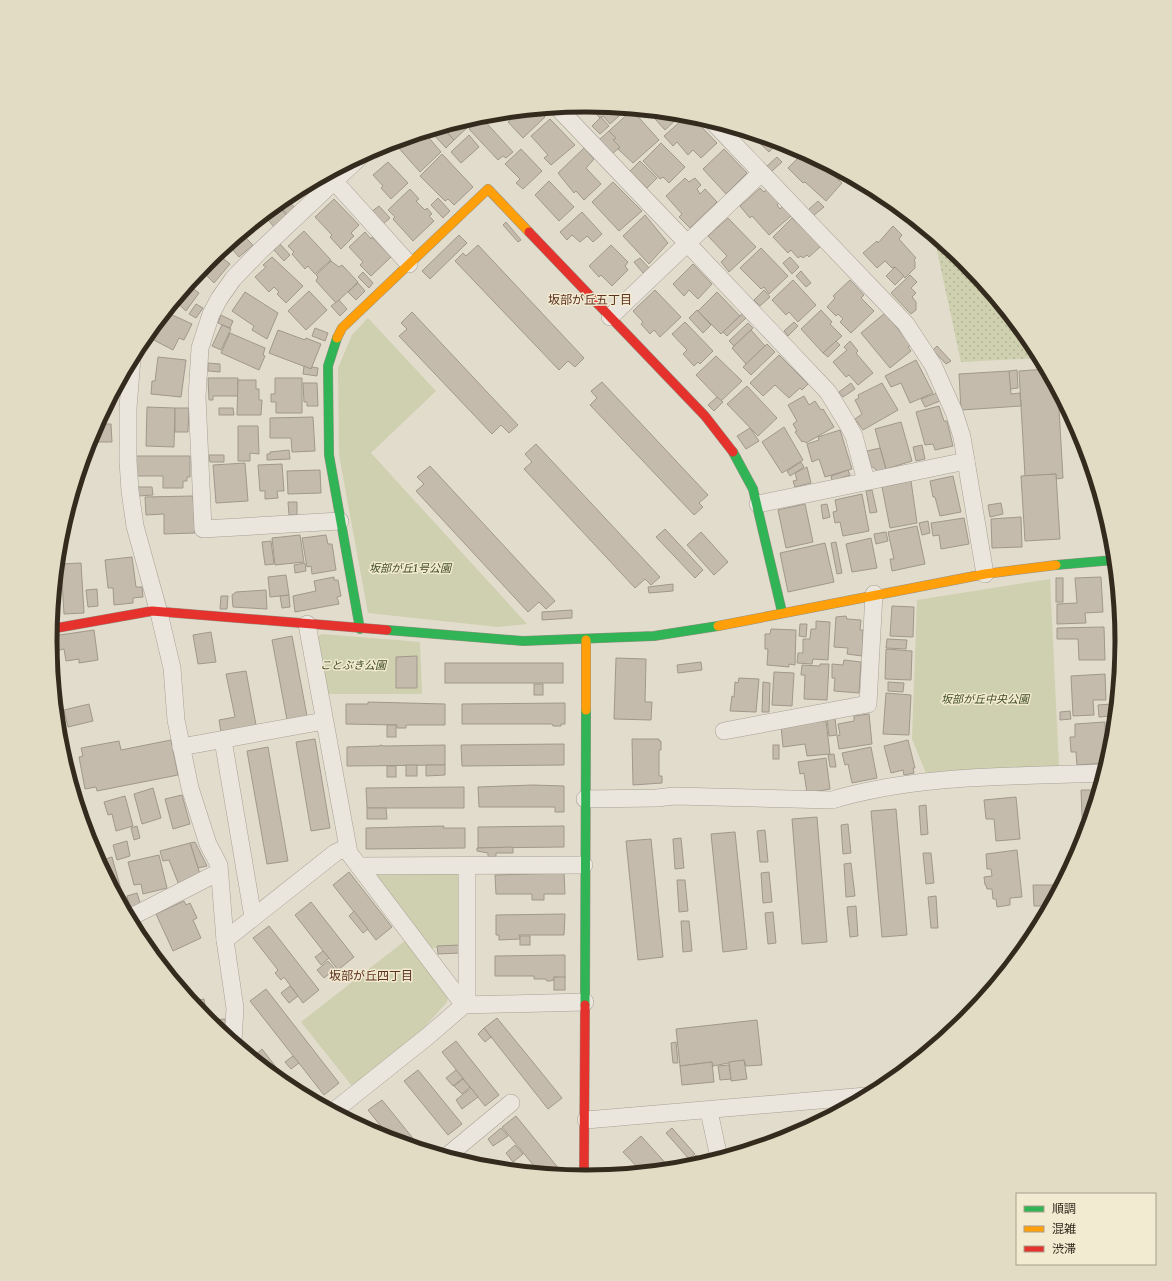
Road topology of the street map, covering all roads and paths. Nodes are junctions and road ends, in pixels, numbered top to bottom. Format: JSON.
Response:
{"nodes":[{"id":1,"x":562,"y":113,"type":"edge"},
{"id":2,"x":720,"y":129,"type":"edge"},
{"id":3,"x":343,"y":171,"type":"edge"},
{"id":4,"x":761,"y":173,"type":"junction"},
{"id":5,"x":330,"y":181,"type":"edge"},
{"id":6,"x":688,"y":244,"type":"junction"},
{"id":7,"x":409,"y":264,"type":"junction"},
{"id":8,"x":610,"y":317,"type":"junction"},
{"id":9,"x":131,"y":371,"type":"edge"},
{"id":10,"x":966,"y":461,"type":"junction"},
{"id":11,"x":866,"y":481,"type":"junction"},
{"id":12,"x":758,"y":504,"type":"junction"},
{"id":13,"x":340,"y":521,"type":"junction"},
{"id":14,"x":1108,"y":560,"type":"edge"},
{"id":15,"x":985,"y":574,"type":"junction"},
{"id":16,"x":874,"y":594,"type":"junction"},
{"id":17,"x":782,"y":612,"type":"junction"},
{"id":18,"x":159,"y":613,"type":"junction"},
{"id":19,"x":307,"y":624,"type":"junction"},
{"id":20,"x":57,"y":628,"type":"edge"},
{"id":21,"x":360,"y":629,"type":"junction"},
{"id":22,"x":586,"y":640,"type":"junction"},
{"id":23,"x":324,"y":721,"type":"junction"},
{"id":24,"x":724,"y":731,"type":"dead end"},
{"id":25,"x":223,"y":740,"type":"junction"},
{"id":26,"x":181,"y":747,"type":"junction"},
{"id":27,"x":1098,"y":773,"type":"edge"},
{"id":28,"x":585,"y":799,"type":"junction"},
{"id":29,"x":347,"y":847,"type":"junction"},
{"id":30,"x":584,"y":865,"type":"junction"},
{"id":31,"x":359,"y":866,"type":"junction"},
{"id":32,"x":467,"y":866,"type":"junction"},
{"id":33,"x":219,"y":872,"type":"junction"},
{"id":34,"x":134,"y":915,"type":"edge"},
{"id":35,"x":253,"y":917,"type":"junction"},
{"id":36,"x":225,"y":940,"type":"junction"},
{"id":37,"x":585,"y":1002,"type":"junction"},
{"id":38,"x":465,"y":1004,"type":"junction"},
{"id":39,"x":233,"y":1035,"type":"edge"},
{"id":40,"x":853,"y":1097,"type":"edge"},
{"id":41,"x":512,"y":1103,"type":"dead end"},
{"id":42,"x":338,"y":1108,"type":"edge"},
{"id":43,"x":708,"y":1111,"type":"junction"},
{"id":44,"x":586,"y":1120,"type":"junction"},
{"id":45,"x":452,"y":1152,"type":"edge"},
{"id":46,"x":718,"y":1152,"type":"edge"},
{"id":47,"x":584,"y":1170,"type":"edge"}],
"edges":[{"from":1,"to":6,"type":"street"},
{"from":2,"to":4,"type":"street"},
{"from":3,"to":5,"type":"street"},
{"from":4,"to":6,"type":"street"},
{"from":4,"to":10,"type":"street"},
{"from":5,"to":7,"type":"street"},
{"from":5,"to":13,"type":"street"},
{"from":6,"to":8,"type":"street"},
{"from":6,"to":11,"type":"street"},
{"from":7,"to":8,"type":"street"},
{"from":7,"to":13,"type":"street"},
{"from":8,"to":12,"type":"street"},
{"from":9,"to":18,"type":"street"},
{"from":10,"to":11,"type":"street"},
{"from":10,"to":15,"type":"street"},
{"from":11,"to":12,"type":"street"},
{"from":12,"to":17,"type":"street"},
{"from":13,"to":21,"type":"street"},
{"from":14,"to":15,"type":"street"},
{"from":15,"to":16,"type":"street"},
{"from":16,"to":17,"type":"street"},
{"from":16,"to":24,"type":"street"},
{"from":17,"to":22,"type":"street"},
{"from":18,"to":19,"type":"street"},
{"from":18,"to":20,"type":"street"},
{"from":18,"to":26,"type":"street"},
{"from":19,"to":21,"type":"street"},
{"from":19,"to":23,"type":"street"},
{"from":21,"to":22,"type":"street"},
{"from":22,"to":28,"type":"street"},
{"from":23,"to":25,"type":"street"},
{"from":23,"to":29,"type":"street"},
{"from":25,"to":26,"type":"street"},
{"from":25,"to":35,"type":"street"},
{"from":26,"to":33,"type":"street"},
{"from":27,"to":28,"type":"street"},
{"from":28,"to":30,"type":"street"},
{"from":29,"to":31,"type":"street"},
{"from":29,"to":35,"type":"street"},
{"from":30,"to":32,"type":"street"},
{"from":30,"to":37,"type":"street"},
{"from":31,"to":32,"type":"street"},
{"from":31,"to":38,"type":"street"},
{"from":32,"to":38,"type":"street"},
{"from":33,"to":34,"type":"street"},
{"from":33,"to":36,"type":"street"},
{"from":35,"to":36,"type":"street"},
{"from":36,"to":39,"type":"street"},
{"from":37,"to":38,"type":"street"},
{"from":37,"to":44,"type":"street"},
{"from":38,"to":42,"type":"street"},
{"from":40,"to":43,"type":"street"},
{"from":41,"to":45,"type":"street"},
{"from":43,"to":44,"type":"street"},
{"from":43,"to":46,"type":"street"},
{"from":44,"to":47,"type":"street"}]}
